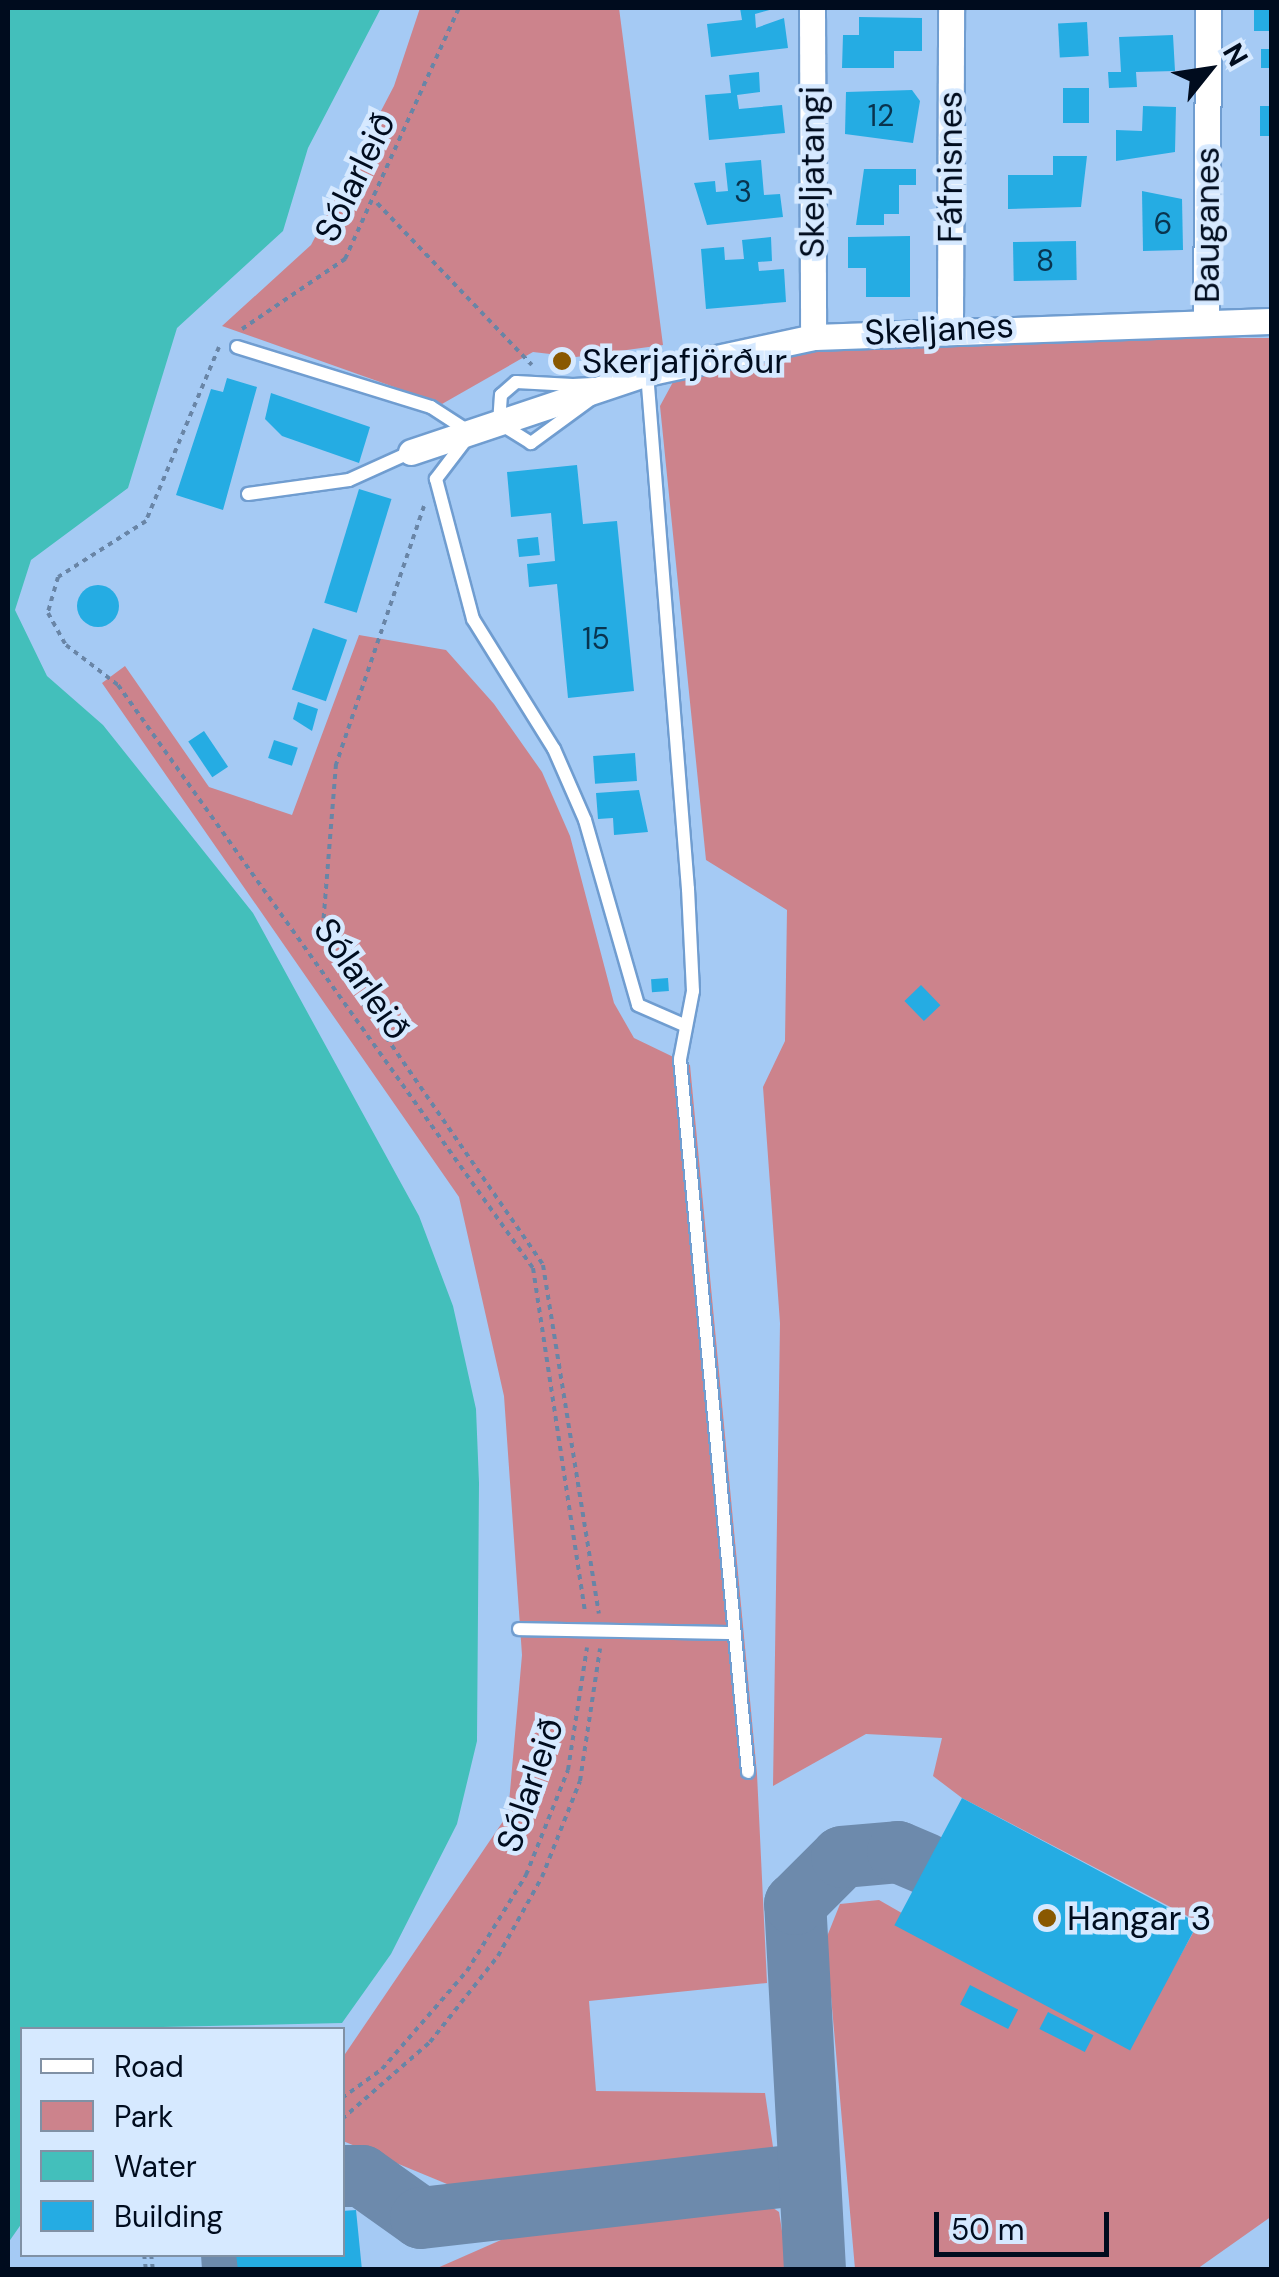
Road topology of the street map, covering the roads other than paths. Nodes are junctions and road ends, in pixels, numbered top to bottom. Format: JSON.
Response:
{"nodes":[{"id":1,"x":812,"y":8,"type":"edge"},
{"id":2,"x":951,"y":8,"type":"edge"},
{"id":3,"x":1208,"y":8,"type":"edge"},
{"id":4,"x":1272,"y":320,"type":"edge"},
{"id":5,"x":1206,"y":322,"type":"junction"},
{"id":6,"x":950,"y":326,"type":"junction"},
{"id":7,"x":813,"y":337,"type":"junction"},
{"id":8,"x":231,"y":341,"type":"road end"},
{"id":9,"x":647,"y":372,"type":"junction"},
{"id":10,"x":613,"y":383,"type":"junction"},
{"id":11,"x":499,"y":423,"type":"junction"},
{"id":12,"x":471,"y":433,"type":"junction"},
{"id":13,"x":411,"y":452,"type":"joint"},
{"id":14,"x":248,"y":494,"type":"dead end"},
{"id":15,"x":686,"y":1026,"type":"junction"},
{"id":16,"x":520,"y":1629,"type":"dead end"},
{"id":17,"x":734,"y":1634,"type":"junction"},
{"id":18,"x":748,"y":1772,"type":"dead end"}],
"edges":[{"from":1,"to":7,"type":"street","name":"Skeljatangi"},
{"from":2,"to":6,"type":"street","name":"Fáfnisnes"},
{"from":3,"to":5,"type":"street","name":"Bauganes"},
{"from":4,"to":5,"type":"street","name":"Skeljanes"},
{"from":5,"to":6,"type":"street","name":"Skeljanes"},
{"from":6,"to":7,"type":"street","name":"Skeljanes"},
{"from":7,"to":9,"type":"street","name":"Skeljanes"},
{"from":8,"to":12,"type":"lane"},
{"from":9,"to":10,"type":"street","name":"Skeljanes"},
{"from":9,"to":15,"type":"lane"},
{"from":10,"to":11,"type":"street","name":"Skeljanes"},
{"from":10,"to":11,"type":"lane","name":"Skeljanes"},
{"from":11,"to":12,"type":"street","name":"Skeljanes"},
{"from":12,"to":13,"type":"street","name":"Skeljanes"},
{"from":12,"to":15,"type":"lane"},
{"from":13,"to":14,"type":"lane"},
{"from":15,"to":17,"type":"lane"},
{"from":16,"to":17,"type":"lane"},
{"from":17,"to":18,"type":"lane"}]}
